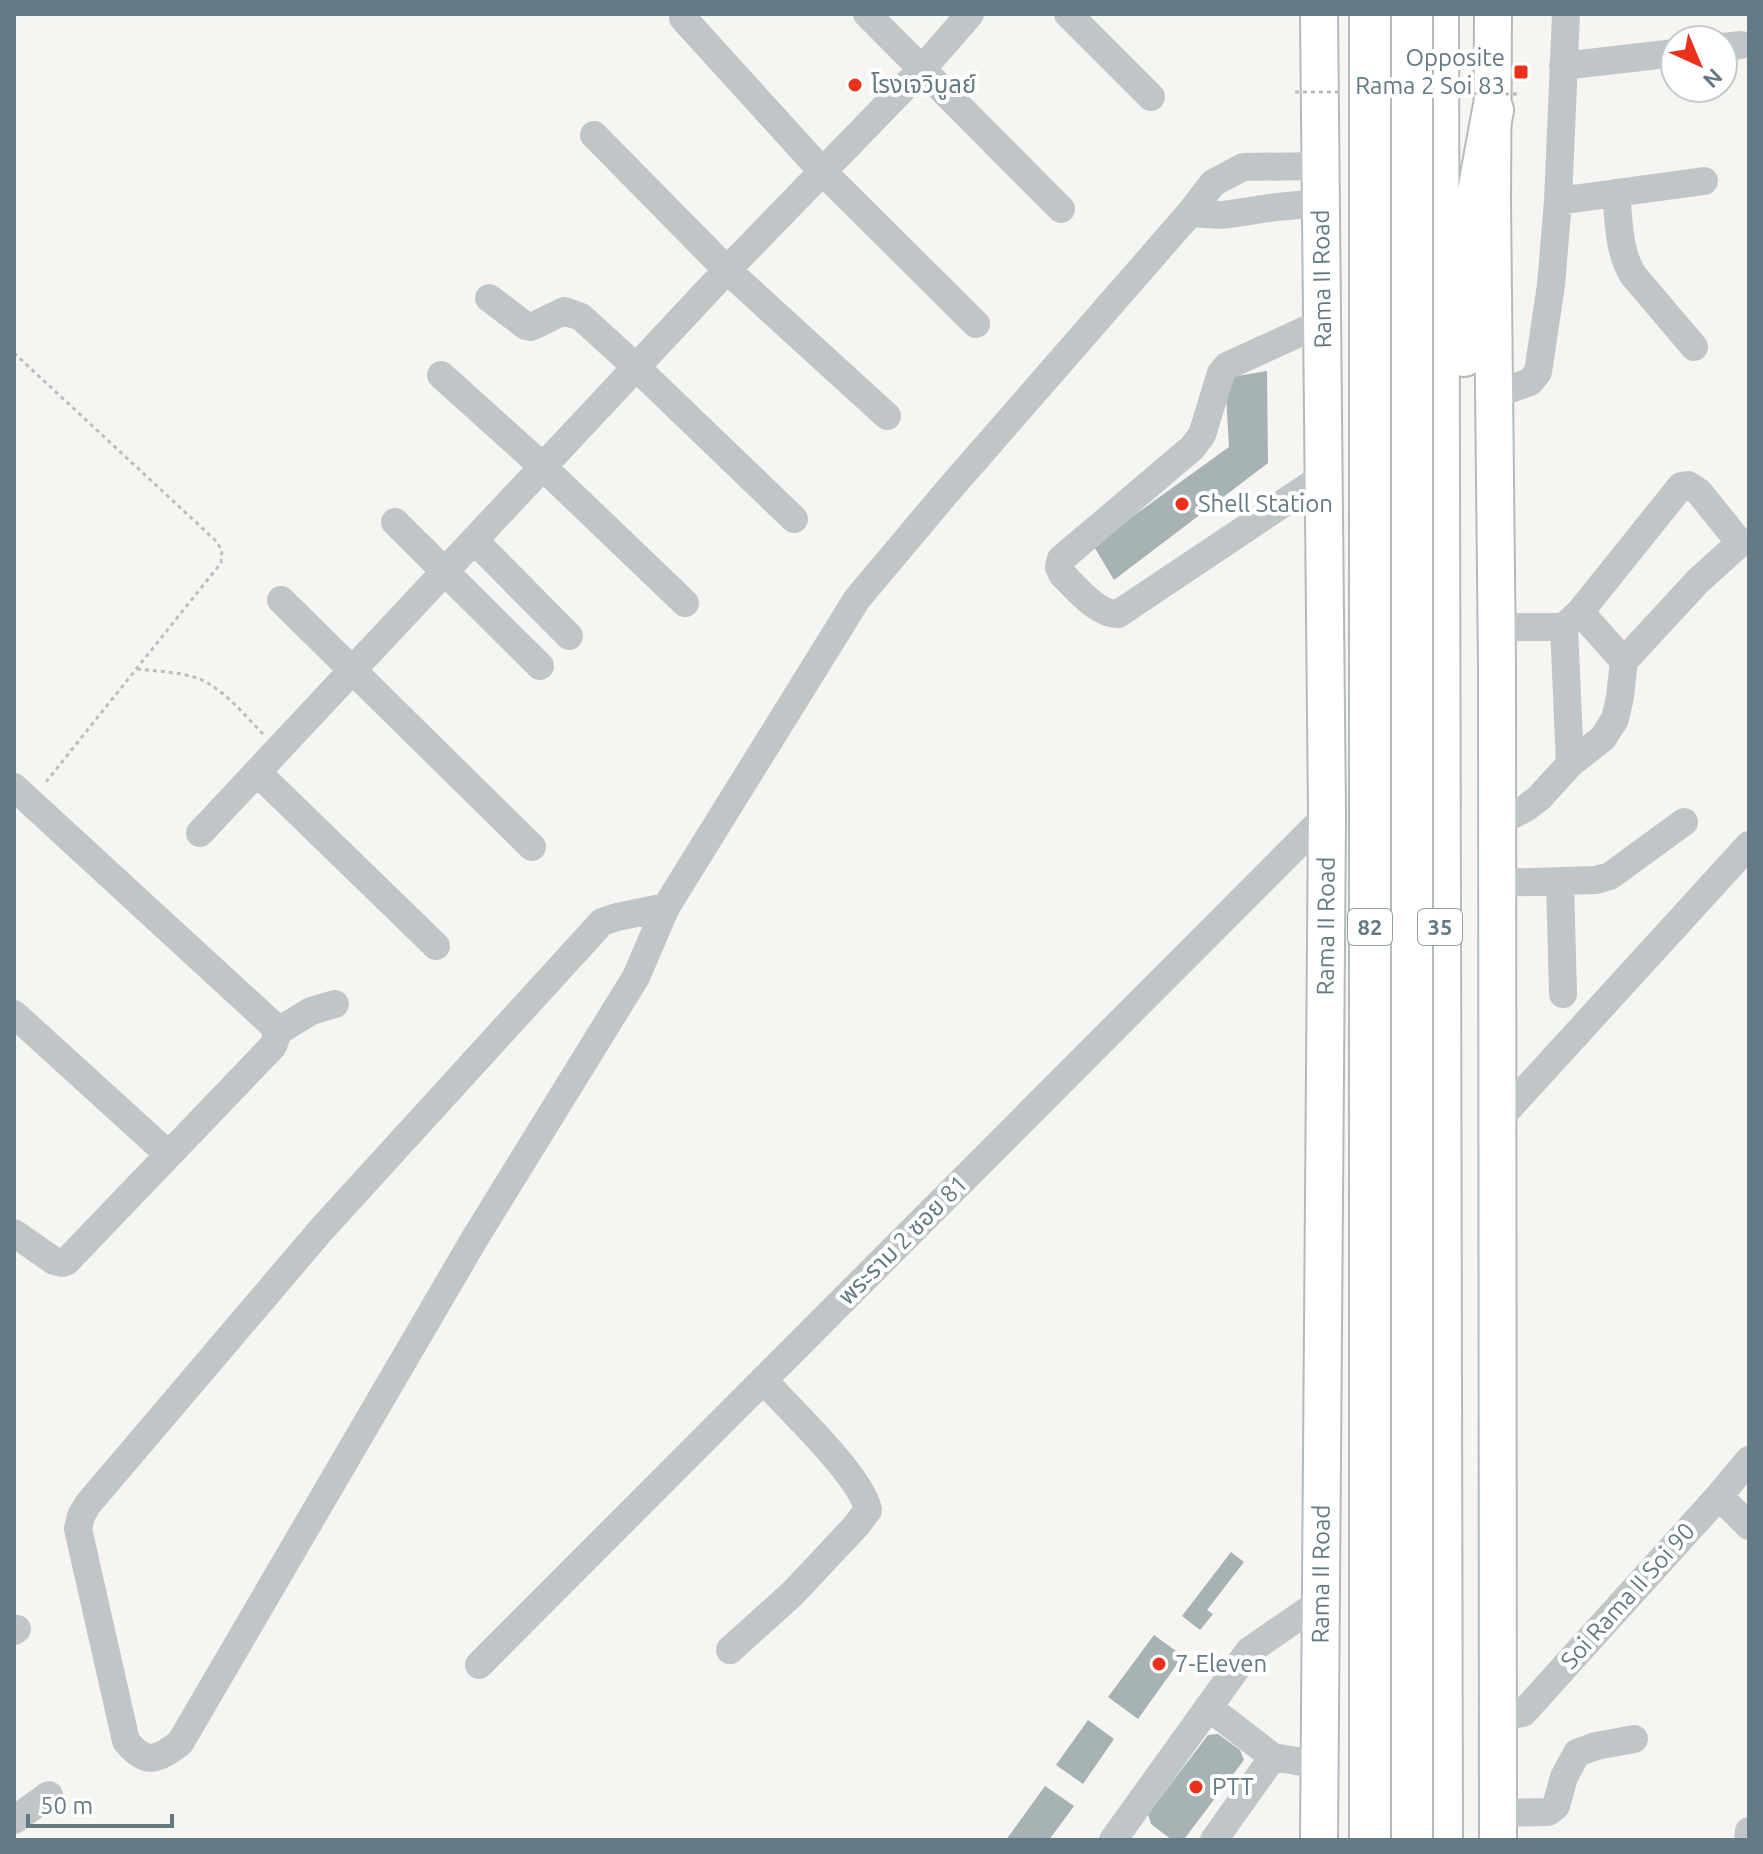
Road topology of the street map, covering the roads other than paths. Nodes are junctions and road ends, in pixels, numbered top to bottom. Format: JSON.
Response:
{"nodes":[{"id":1,"x":867,"y":14,"type":"edge"},
{"id":2,"x":970,"y":14,"type":"edge"},
{"id":3,"x":1068,"y":14,"type":"edge"},
{"id":4,"x":1319,"y":14,"type":"edge"},
{"id":5,"x":1371,"y":14,"type":"edge"},
{"id":6,"x":1412,"y":14,"type":"edge"},
{"id":7,"x":1438,"y":14,"type":"edge"},
{"id":8,"x":1493,"y":14,"type":"edge"},
{"id":9,"x":1566,"y":14,"type":"edge"},
{"id":10,"x":683,"y":18,"type":"dead end"},
{"id":11,"x":1659,"y":55,"type":"edge"},
{"id":12,"x":1563,"y":66,"type":"junction"},
{"id":13,"x":923,"y":68,"type":"junction"},
{"id":14,"x":1151,"y":97,"type":"dead end"},
{"id":15,"x":1493,"y":110,"type":"junction"},
{"id":16,"x":594,"y":135,"type":"dead end"},
{"id":17,"x":1320,"y":166,"type":"junction"},
{"id":18,"x":822,"y":171,"type":"junction"},
{"id":19,"x":1704,"y":181,"type":"dead end"},
{"id":20,"x":1616,"y":193,"type":"junction"},
{"id":21,"x":1558,"y":201,"type":"junction"},
{"id":22,"x":1321,"y":203,"type":"junction"},
{"id":23,"x":1061,"y":209,"type":"dead end"},
{"id":24,"x":1190,"y":213,"type":"junction"},
{"id":25,"x":727,"y":270,"type":"junction"},
{"id":26,"x":489,"y":298,"type":"dead end"},
{"id":27,"x":1323,"y":322,"type":"junction"},
{"id":28,"x":976,"y":324,"type":"dead end"},
{"id":29,"x":1694,"y":347,"type":"dead end"},
{"id":30,"x":637,"y":368,"type":"junction"},
{"id":31,"x":441,"y":375,"type":"dead end"},
{"id":32,"x":1494,"y":395,"type":"junction"},
{"id":33,"x":887,"y":416,"type":"dead end"},
{"id":34,"x":542,"y":466,"type":"junction"},
{"id":35,"x":1324,"y":476,"type":"junction"},
{"id":36,"x":794,"y":519,"type":"dead end"},
{"id":37,"x":395,"y":522,"type":"dead end"},
{"id":38,"x":474,"y":540,"type":"junction"},
{"id":39,"x":1745,"y":540,"type":"edge"},
{"id":40,"x":444,"y":572,"type":"junction"},
{"id":41,"x":1439,"y":578,"type":"junction"},
{"id":42,"x":281,"y":600,"type":"dead end"},
{"id":43,"x":685,"y":603,"type":"dead end"},
{"id":44,"x":1572,"y":619,"type":"junction"},
{"id":45,"x":1496,"y":627,"type":"junction"},
{"id":46,"x":569,"y":636,"type":"dead end"},
{"id":47,"x":1624,"y":661,"type":"junction"},
{"id":48,"x":540,"y":666,"type":"dead end"},
{"id":49,"x":352,"y":671,"type":"junction"},
{"id":50,"x":1570,"y":764,"type":"junction"},
{"id":51,"x":258,"y":773,"type":"junction"},
{"id":52,"x":22,"y":795,"type":"edge"},
{"id":53,"x":1327,"y":815,"type":"junction"},
{"id":54,"x":1684,"y":822,"type":"dead end"},
{"id":55,"x":1496,"y":823,"type":"junction"},
{"id":56,"x":200,"y":833,"type":"dead end"},
{"id":57,"x":1749,"y":845,"type":"edge"},
{"id":58,"x":532,"y":847,"type":"dead end"},
{"id":59,"x":1560,"y":882,"type":"junction"},
{"id":60,"x":1496,"y":883,"type":"junction"},
{"id":61,"x":666,"y":907,"type":"junction"},
{"id":62,"x":436,"y":946,"type":"dead end"},
{"id":63,"x":1563,"y":994,"type":"dead end"},
{"id":64,"x":335,"y":1004,"type":"dead end"},
{"id":65,"x":14,"y":1014,"type":"edge"},
{"id":66,"x":277,"y":1032,"type":"junction"},
{"id":67,"x":1498,"y":1120,"type":"junction"},
{"id":68,"x":168,"y":1154,"type":"junction"},
{"id":69,"x":16,"y":1238,"type":"edge"},
{"id":70,"x":763,"y":1380,"type":"junction"},
{"id":71,"x":1749,"y":1460,"type":"edge"},
{"id":72,"x":1719,"y":1496,"type":"junction"},
{"id":73,"x":1749,"y":1526,"type":"edge"},
{"id":74,"x":1320,"y":1602,"type":"junction"},
{"id":75,"x":730,"y":1650,"type":"dead end"},
{"id":76,"x":479,"y":1665,"type":"dead end"},
{"id":77,"x":1208,"y":1707,"type":"junction"},
{"id":78,"x":1498,"y":1717,"type":"junction"},
{"id":79,"x":1634,"y":1739,"type":"dead end"},
{"id":80,"x":1273,"y":1757,"type":"junction"},
{"id":81,"x":1320,"y":1765,"type":"junction"},
{"id":82,"x":49,"y":1795,"type":"dead end"},
{"id":83,"x":14,"y":1820,"type":"edge"},
{"id":84,"x":1498,"y":1826,"type":"edge"},
{"id":85,"x":1749,"y":1831,"type":"edge"},
{"id":86,"x":1114,"y":1840,"type":"edge"},
{"id":87,"x":1214,"y":1840,"type":"edge"},
{"id":88,"x":1319,"y":1840,"type":"edge"},
{"id":89,"x":1371,"y":1840,"type":"edge"},
{"id":90,"x":1412,"y":1840,"type":"edge"},
{"id":91,"x":1442,"y":1840,"type":"edge"},
{"id":92,"x":1748,"y":1840,"type":"edge"}],
"edges":[{"from":1,"to":13,"type":"street"},
{"from":2,"to":13,"type":"street"},
{"from":3,"to":14,"type":"street"},
{"from":4,"to":17,"type":"main road","name":"Rama II Road"},
{"from":5,"to":89,"type":"highway","number":"82","bridge":true},
{"from":6,"to":90,"type":"highway","number":"82","bridge":true},
{"from":7,"to":41,"type":"highway","number":"35"},
{"from":8,"to":15,"type":"main road","number":"35"},
{"from":9,"to":12,"type":"street"},
{"from":10,"to":18,"type":"street"},
{"from":11,"to":12,"type":"street"},
{"from":12,"to":21,"type":"street"},
{"from":13,"to":18,"type":"street"},
{"from":13,"to":23,"type":"street"},
{"from":15,"to":32,"type":"main road","number":"35"},
{"from":15,"to":41,"type":"highway"},
{"from":16,"to":25,"type":"street"},
{"from":17,"to":22,"type":"main road","name":"Rama II Road"},
{"from":17,"to":24,"type":"street"},
{"from":18,"to":25,"type":"street"},
{"from":18,"to":28,"type":"street"},
{"from":19,"to":20,"type":"street"},
{"from":20,"to":21,"type":"street"},
{"from":20,"to":29,"type":"street"},
{"from":21,"to":32,"type":"street"},
{"from":22,"to":24,"type":"street"},
{"from":22,"to":27,"type":"main road","name":"Rama II Road"},
{"from":24,"to":61,"type":"street"},
{"from":25,"to":30,"type":"street"},
{"from":25,"to":33,"type":"street"},
{"from":26,"to":30,"type":"street"},
{"from":27,"to":35,"type":"main road","name":"Rama II Road"},
{"from":27,"to":35,"type":"street"},
{"from":30,"to":34,"type":"street"},
{"from":30,"to":36,"type":"street"},
{"from":31,"to":34,"type":"street"},
{"from":32,"to":45,"type":"main road","number":"35"},
{"from":34,"to":38,"type":"street"},
{"from":34,"to":43,"type":"street"},
{"from":35,"to":53,"type":"main road","name":"Rama II Road"},
{"from":37,"to":40,"type":"street"},
{"from":38,"to":40,"type":"street"},
{"from":38,"to":46,"type":"street"},
{"from":39,"to":44,"type":"street"},
{"from":39,"to":47,"type":"street"},
{"from":40,"to":48,"type":"street"},
{"from":40,"to":49,"type":"street"},
{"from":41,"to":91,"type":"highway","number":"35"},
{"from":42,"to":49,"type":"street"},
{"from":44,"to":45,"type":"street"},
{"from":44,"to":47,"type":"street"},
{"from":44,"to":50,"type":"street"},
{"from":45,"to":55,"type":"main road","number":"35"},
{"from":47,"to":50,"type":"street"},
{"from":49,"to":51,"type":"street"},
{"from":49,"to":58,"type":"street"},
{"from":50,"to":55,"type":"street"},
{"from":51,"to":56,"type":"street"},
{"from":51,"to":62,"type":"street"},
{"from":52,"to":66,"type":"street"},
{"from":53,"to":70,"type":"street","name":"พระราม 2 ซอย 81"},
{"from":53,"to":74,"type":"main road","name":"Rama II Road"},
{"from":54,"to":59,"type":"street"},
{"from":55,"to":60,"type":"main road","number":"35"},
{"from":57,"to":67,"type":"street"},
{"from":59,"to":60,"type":"street"},
{"from":59,"to":63,"type":"street"},
{"from":60,"to":67,"type":"main road","number":"35"},
{"from":61,"to":61,"type":"street"},
{"from":64,"to":66,"type":"street"},
{"from":65,"to":68,"type":"street"},
{"from":66,"to":68,"type":"street"},
{"from":67,"to":78,"type":"main road","number":"35"},
{"from":68,"to":69,"type":"street"},
{"from":70,"to":75,"type":"street"},
{"from":70,"to":76,"type":"street","name":"พระราม 2 ซอย 81"},
{"from":71,"to":72,"type":"street","name":"Soi Rama II Soi 90"},
{"from":72,"to":73,"type":"street"},
{"from":72,"to":78,"type":"street","name":"Soi Rama II Soi 90"},
{"from":74,"to":77,"type":"street"},
{"from":74,"to":81,"type":"main road","name":"Rama II Road"},
{"from":77,"to":80,"type":"street"},
{"from":77,"to":86,"type":"street"},
{"from":78,"to":84,"type":"main road","number":"35"},
{"from":79,"to":84,"type":"street"},
{"from":80,"to":81,"type":"street"},
{"from":80,"to":87,"type":"street"},
{"from":81,"to":88,"type":"main road","name":"Rama II Road"},
{"from":82,"to":83,"type":"street"},
{"from":85,"to":92,"type":"street"}]}
